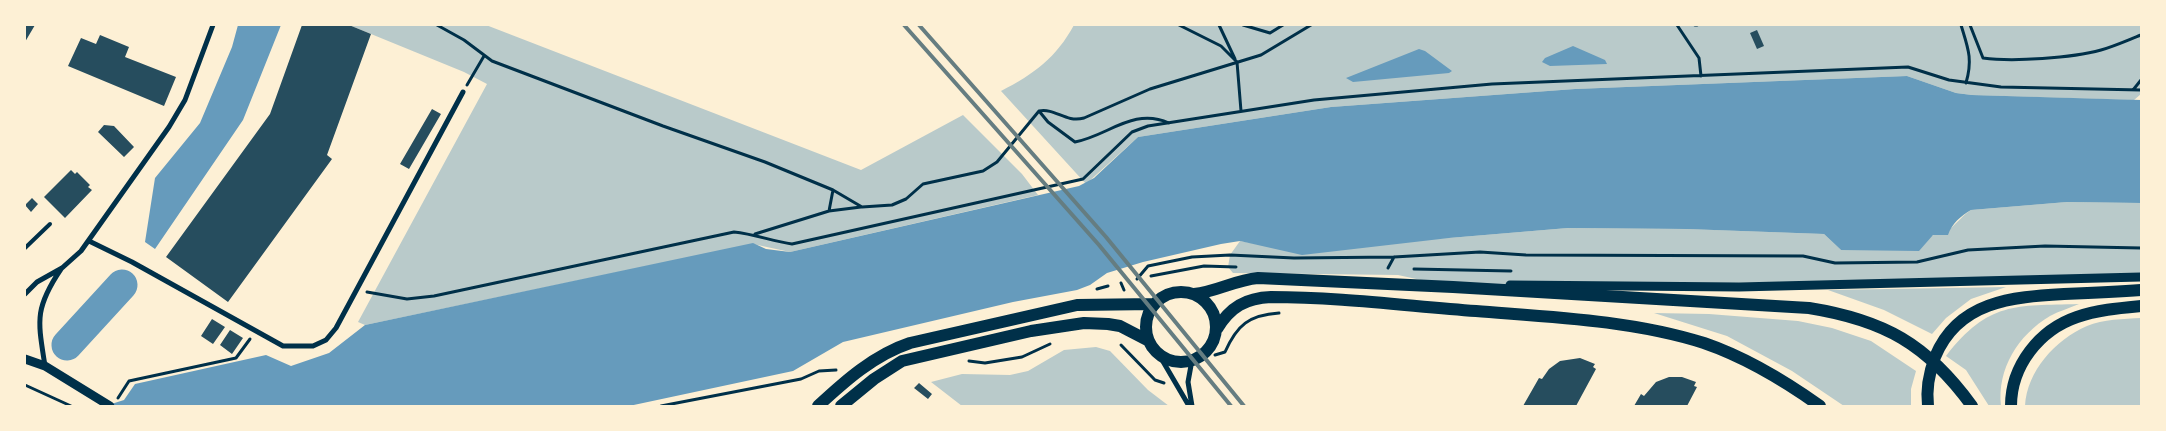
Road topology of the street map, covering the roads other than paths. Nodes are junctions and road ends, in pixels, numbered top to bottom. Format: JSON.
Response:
{"nodes":[{"id":1,"x":213,"y":25,"type":"edge"},
{"id":2,"x":463,"y":92,"type":"road end"},
{"id":3,"x":50,"y":224,"type":"dead end"},
{"id":4,"x":89,"y":241,"type":"junction"},
{"id":5,"x":25,"y":248,"type":"edge"},
{"id":6,"x":62,"y":268,"type":"junction"},
{"id":7,"x":2141,"y":277,"type":"edge"},
{"id":8,"x":1453,"y":287,"type":"junction"},
{"id":9,"x":2141,"y":290,"type":"edge"},
{"id":10,"x":25,"y":294,"type":"edge"},
{"id":11,"x":1194,"y":294,"type":"junction"},
{"id":12,"x":1154,"y":304,"type":"junction"},
{"id":13,"x":2141,"y":306,"type":"edge"},
{"id":14,"x":1216,"y":329,"type":"junction"},
{"id":15,"x":1149,"y":341,"type":"junction"},
{"id":16,"x":1158,"y":353,"type":"junction"},
{"id":17,"x":25,"y":359,"type":"edge"},
{"id":18,"x":1192,"y":360,"type":"junction"},
{"id":19,"x":45,"y":366,"type":"junction"},
{"id":20,"x":110,"y":403,"type":"edge"},
{"id":21,"x":818,"y":406,"type":"edge"},
{"id":22,"x":841,"y":406,"type":"edge"},
{"id":23,"x":1190,"y":406,"type":"edge"},
{"id":24,"x":1820,"y":406,"type":"edge"},
{"id":25,"x":1928,"y":406,"type":"edge"},
{"id":26,"x":1972,"y":406,"type":"edge"},
{"id":27,"x":2011,"y":406,"type":"edge"}],
"edges":[{"from":1,"to":4,"type":"street"},
{"from":2,"to":4,"type":"street"},
{"from":3,"to":5,"type":"lane"},
{"from":4,"to":6,"type":"street"},
{"from":6,"to":10,"type":"street"},
{"from":6,"to":19,"type":"street"},
{"from":7,"to":8,"type":"street"},
{"from":8,"to":11,"type":"main road"},
{"from":8,"to":26,"type":"main road"},
{"from":9,"to":25,"type":"main road"},
{"from":11,"to":12,"type":"main road"},
{"from":11,"to":14,"type":"main road"},
{"from":12,"to":15,"type":"main road"},
{"from":12,"to":21,"type":"main road"},
{"from":13,"to":27,"type":"main road"},
{"from":14,"to":18,"type":"main road"},
{"from":14,"to":24,"type":"main road"},
{"from":15,"to":16,"type":"main road"},
{"from":15,"to":22,"type":"main road"},
{"from":16,"to":18,"type":"main road"},
{"from":16,"to":23,"type":"street"},
{"from":17,"to":19,"type":"street"},
{"from":18,"to":23,"type":"street"},
{"from":19,"to":20,"type":"street"}]}
